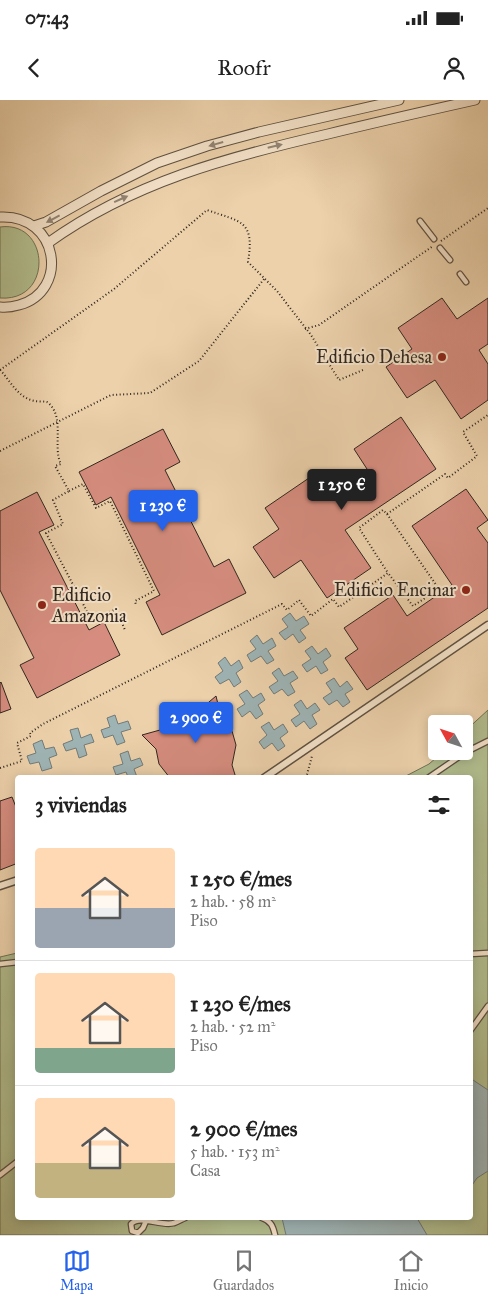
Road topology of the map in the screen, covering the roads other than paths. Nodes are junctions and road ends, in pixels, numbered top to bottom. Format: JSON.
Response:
{"nodes":[{"id":1,"x":399,"y":100,"type":"edge"},
{"id":2,"x":475,"y":100,"type":"edge"},
{"id":3,"x":0,"y":217,"type":"edge"},
{"id":4,"x":420,"y":221,"type":"dead end"},
{"id":5,"x":34,"y":226,"type":"junction"},
{"id":6,"x":434,"y":239,"type":"dead end"},
{"id":7,"x":48,"y":243,"type":"junction"},
{"id":8,"x":440,"y":248,"type":"dead end"},
{"id":9,"x":450,"y":260,"type":"dead end"},
{"id":10,"x":460,"y":274,"type":"dead end"},
{"id":11,"x":466,"y":282,"type":"dead end"},
{"id":12,"x":0,"y":307,"type":"edge"},
{"id":13,"x":488,"y":625,"type":"edge"},
{"id":14,"x":488,"y":741,"type":"edge"},
{"id":15,"x":268,"y":775,"type":"edge"},
{"id":16,"x":432,"y":775,"type":"edge"},
{"id":17,"x":15,"y":881,"type":"edge"},
{"id":18,"x":0,"y":886,"type":"edge"},
{"id":19,"x":488,"y":953,"type":"edge"},
{"id":20,"x":473,"y":954,"type":"edge"},
{"id":21,"x":15,"y":962,"type":"edge"},
{"id":22,"x":0,"y":964,"type":"edge"},
{"id":23,"x":488,"y":1006,"type":"edge"},
{"id":24,"x":473,"y":1027,"type":"edge"},
{"id":25,"x":15,"y":1163,"type":"edge"},
{"id":26,"x":0,"y":1175,"type":"edge"},
{"id":27,"x":181,"y":1220,"type":"edge"},
{"id":28,"x":267,"y":1220,"type":"edge"},
{"id":29,"x":146,"y":1221,"type":"dead end"},
{"id":30,"x":275,"y":1235,"type":"edge"}],
"edges":[{"from":1,"to":5,"type":"street","one_way":true},
{"from":7,"to":2,"type":"street","one_way":true},
{"from":3,"to":5,"type":"street"},
{"from":4,"to":6,"type":"lane"},
{"from":5,"to":7,"type":"street"},
{"from":7,"to":12,"type":"street"},
{"from":8,"to":9,"type":"lane"},
{"from":10,"to":11,"type":"lane"},
{"from":13,"to":15,"type":"street"},
{"from":14,"to":16,"type":"lane"},
{"from":17,"to":18,"type":"street"},
{"from":19,"to":20,"type":"lane"},
{"from":21,"to":22,"type":"lane"},
{"from":23,"to":24,"type":"lane"},
{"from":25,"to":26,"type":"lane"},
{"from":27,"to":29,"type":"lane"},
{"from":28,"to":30,"type":"lane"}]}
